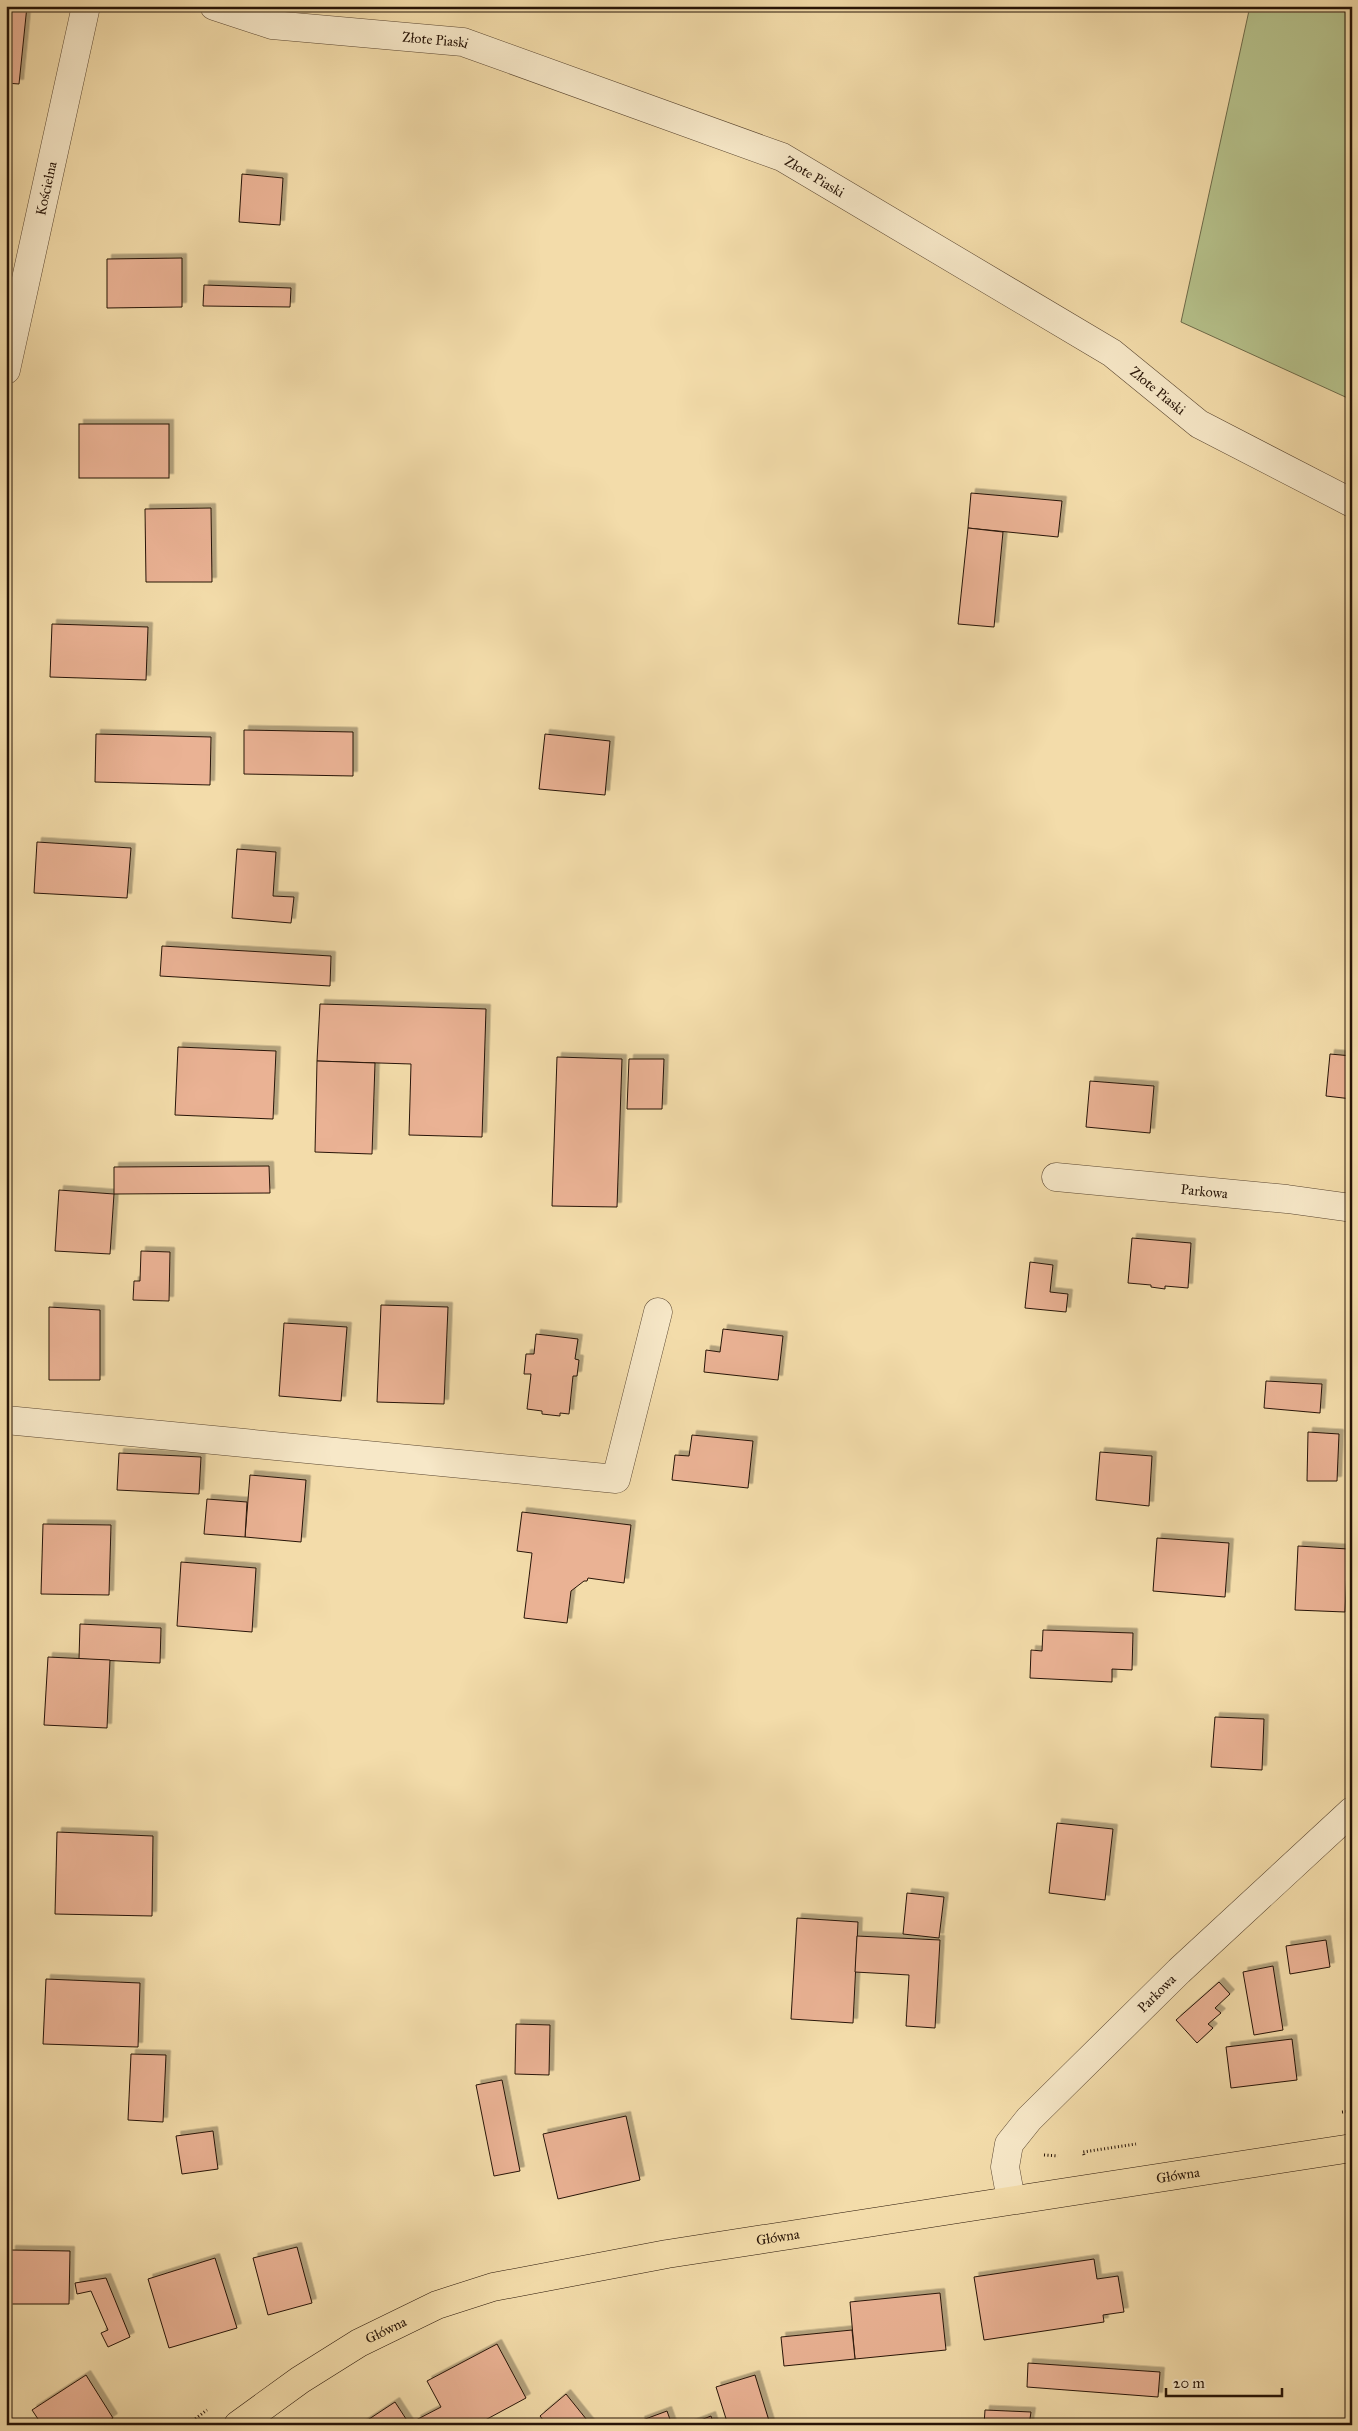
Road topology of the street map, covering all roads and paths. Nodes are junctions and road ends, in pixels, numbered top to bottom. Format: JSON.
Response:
{"nodes":[{"id":1,"x":86,"y":6,"type":"edge"},
{"id":2,"x":214,"y":6,"type":"edge"},
{"id":3,"x":6,"y":370,"type":"edge"},
{"id":4,"x":1352,"y":503,"type":"edge"},
{"id":5,"x":1056,"y":1178,"type":"dead end"},
{"id":6,"x":1352,"y":1208,"type":"edge"},
{"id":7,"x":658,"y":1312,"type":"dead end"},
{"id":8,"x":6,"y":1420,"type":"edge"},
{"id":9,"x":1352,"y":1811,"type":"edge"},
{"id":10,"x":1352,"y":2148,"type":"edge"},
{"id":11,"x":1010,"y":2200,"type":"junction"},
{"id":12,"x":238,"y":2425,"type":"edge"}],
"edges":[{"from":1,"to":3,"type":"street","name":"Kościelna"},
{"from":2,"to":4,"type":"street","name":"Złote Piaski"},
{"from":5,"to":6,"type":"street","name":"Parkowa"},
{"from":7,"to":8,"type":"street"},
{"from":9,"to":11,"type":"street","name":"Parkowa"},
{"from":10,"to":11,"type":"main road","name":"Główna"},
{"from":11,"to":12,"type":"main road","name":"Główna"}]}
